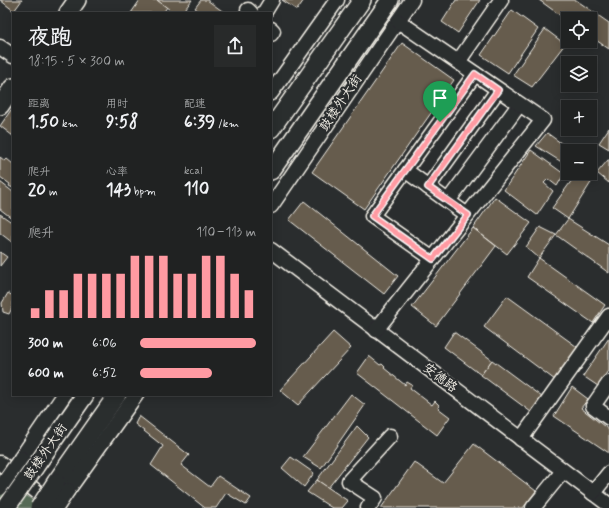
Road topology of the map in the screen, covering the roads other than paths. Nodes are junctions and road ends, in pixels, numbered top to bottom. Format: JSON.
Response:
{"nodes":[{"id":1,"x":77,"y":0,"type":"edge"},
{"id":2,"x":272,"y":0,"type":"edge"},
{"id":3,"x":337,"y":0,"type":"edge"},
{"id":4,"x":362,"y":0,"type":"edge"},
{"id":5,"x":390,"y":0,"type":"edge"},
{"id":6,"x":412,"y":0,"type":"edge"},
{"id":7,"x":501,"y":0,"type":"edge"},
{"id":8,"x":69,"y":12,"type":"edge"},
{"id":9,"x":265,"y":12,"type":"edge"},
{"id":10,"x":398,"y":21,"type":"junction"},
{"id":11,"x":0,"y":47,"type":"edge"},
{"id":12,"x":12,"y":55,"type":"edge"},
{"id":13,"x":458,"y":62,"type":"junction"},
{"id":14,"x":475,"y":74,"type":"junction"},
{"id":15,"x":12,"y":88,"type":"edge"},
{"id":16,"x":498,"y":90,"type":"junction"},
{"id":17,"x":272,"y":92,"type":"edge"},
{"id":18,"x":519,"y":105,"type":"junction"},
{"id":19,"x":0,"y":106,"type":"edge"},
{"id":20,"x":272,"y":128,"type":"edge"},
{"id":21,"x":272,"y":170,"type":"edge"},
{"id":22,"x":405,"y":170,"type":"junction"},
{"id":23,"x":428,"y":187,"type":"junction"},
{"id":24,"x":448,"y":201,"type":"junction"},
{"id":25,"x":272,"y":205,"type":"edge"},
{"id":26,"x":468,"y":215,"type":"junction"},
{"id":27,"x":272,"y":251,"type":"edge"},
{"id":28,"x":433,"y":259,"type":"junction"},
{"id":29,"x":609,"y":316,"type":"edge"},
{"id":30,"x":376,"y":330,"type":"junction"},
{"id":31,"x":609,"y":383,"type":"edge"},
{"id":32,"x":63,"y":396,"type":"edge"},
{"id":33,"x":85,"y":396,"type":"edge"},
{"id":34,"x":115,"y":396,"type":"edge"},
{"id":35,"x":135,"y":396,"type":"edge"},
{"id":36,"x":609,"y":418,"type":"edge"},
{"id":37,"x":390,"y":436,"type":"dead end"},
{"id":38,"x":521,"y":439,"type":"junction"},
{"id":39,"x":0,"y":463,"type":"edge"},
{"id":40,"x":28,"y":463,"type":"junction"},
{"id":41,"x":563,"y":471,"type":"junction"},
{"id":42,"x":609,"y":473,"type":"edge"},
{"id":43,"x":62,"y":486,"type":"junction"},
{"id":44,"x":0,"y":488,"type":"edge"},
{"id":45,"x":593,"y":494,"type":"junction"},
{"id":46,"x":609,"y":505,"type":"edge"},
{"id":47,"x":6,"y":508,"type":"edge"},
{"id":48,"x":39,"y":508,"type":"edge"},
{"id":49,"x":56,"y":508,"type":"edge"},
{"id":50,"x":368,"y":508,"type":"edge"},
{"id":51,"x":533,"y":508,"type":"edge"}],
"edges":[{"from":1,"to":8,"type":"main road"},
{"from":2,"to":9,"type":"street"},
{"from":3,"to":17,"type":"street"},
{"from":4,"to":20,"type":"main road"},
{"from":5,"to":21,"type":"main road","name":"鼓楼外大街"},
{"from":6,"to":10,"type":"street","name":"鼓楼外大街"},
{"from":7,"to":13,"type":"street"},
{"from":10,"to":13,"type":"street"},
{"from":10,"to":25,"type":"street","name":"鼓楼外大街"},
{"from":11,"to":12,"type":"street"},
{"from":13,"to":14,"type":"street"},
{"from":14,"to":16,"type":"street"},
{"from":14,"to":22,"type":"street"},
{"from":15,"to":19,"type":"main road"},
{"from":16,"to":18,"type":"street"},
{"from":16,"to":23,"type":"street"},
{"from":18,"to":24,"type":"street"},
{"from":18,"to":26,"type":"street"},
{"from":22,"to":23,"type":"street"},
{"from":22,"to":28,"type":"street"},
{"from":23,"to":24,"type":"street"},
{"from":24,"to":26,"type":"street"},
{"from":26,"to":28,"type":"street"},
{"from":27,"to":30,"type":"street","name":"安德路"},
{"from":28,"to":30,"type":"street"},
{"from":29,"to":38,"type":"street"},
{"from":30,"to":38,"type":"street","name":"安德路"},
{"from":31,"to":36,"type":"street"},
{"from":32,"to":40,"type":"street","name":"鼓楼外大街"},
{"from":33,"to":40,"type":"main road","name":"鼓楼外大街"},
{"from":34,"to":43,"type":"main road","name":"鼓楼外大街"},
{"from":35,"to":43,"type":"street","name":"鼓楼外大街"},
{"from":37,"to":50,"type":"street"},
{"from":38,"to":41,"type":"street","name":"安德路"},
{"from":39,"to":49,"type":"street"},
{"from":40,"to":44,"type":"street","bridge":true},
{"from":40,"to":47,"type":"main road","name":"鼓楼外大街","bridge":true},
{"from":41,"to":45,"type":"street","name":"安德路"},
{"from":41,"to":51,"type":"street"},
{"from":42,"to":45,"type":"street"},
{"from":43,"to":48,"type":"main road","name":"鼓楼外大街","bridge":true},
{"from":43,"to":49,"type":"street","bridge":true},
{"from":45,"to":46,"type":"street","name":"安德路"}]}
